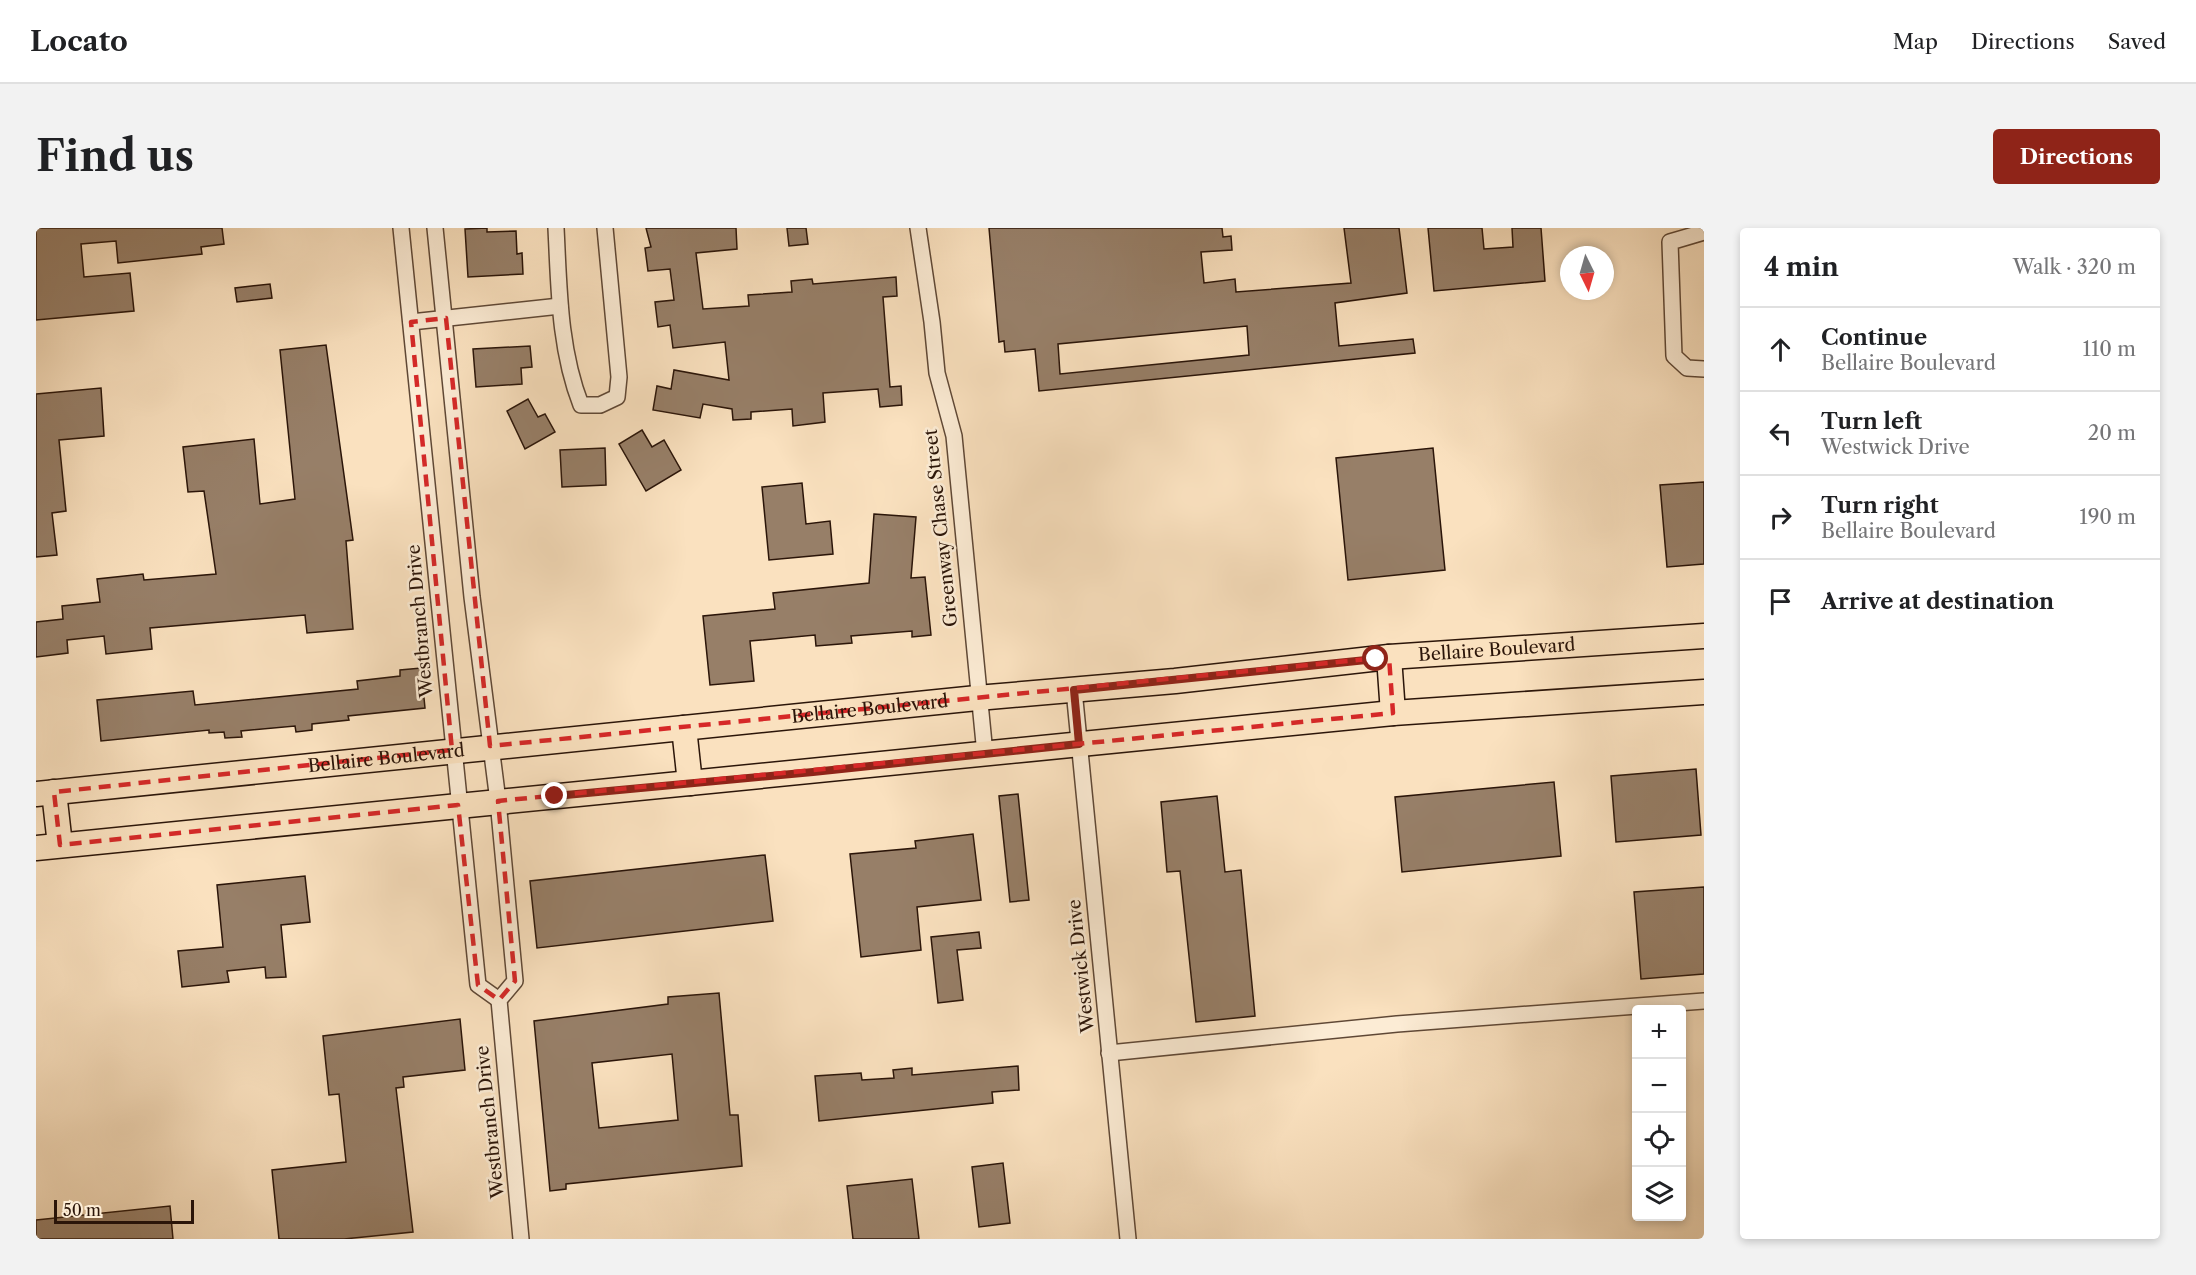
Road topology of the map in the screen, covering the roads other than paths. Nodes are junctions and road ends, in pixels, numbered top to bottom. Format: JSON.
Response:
{"nodes":[{"id":1,"x":401,"y":228,"type":"edge"},
{"id":2,"x":435,"y":228,"type":"edge"},
{"id":3,"x":556,"y":228,"type":"edge"},
{"id":4,"x":605,"y":228,"type":"edge"},
{"id":5,"x":918,"y":228,"type":"edge"},
{"id":6,"x":1704,"y":232,"type":"edge"},
{"id":7,"x":560,"y":306,"type":"junction"},
{"id":8,"x":446,"y":318,"type":"junction"},
{"id":9,"x":411,"y":322,"type":"junction"},
{"id":10,"x":1704,"y":369,"type":"edge"},
{"id":11,"x":1704,"y":636,"type":"edge"},
{"id":12,"x":1389,"y":657,"type":"junction"},
{"id":13,"x":1074,"y":690,"type":"junction"},
{"id":14,"x":1704,"y":692,"type":"edge"},
{"id":15,"x":978,"y":698,"type":"junction"},
{"id":16,"x":1393,"y":713,"type":"junction"},
{"id":17,"x":684,"y":728,"type":"junction"},
{"id":18,"x":1079,"y":744,"type":"junction"},
{"id":19,"x":490,"y":746,"type":"junction"},
{"id":20,"x":452,"y":750,"type":"junction"},
{"id":21,"x":985,"y":754,"type":"junction"},
{"id":22,"x":690,"y":783,"type":"junction"},
{"id":23,"x":45,"y":794,"type":"edge"},
{"id":24,"x":498,"y":801,"type":"junction"},
{"id":25,"x":458,"y":805,"type":"junction"},
{"id":26,"x":60,"y":845,"type":"junction"},
{"id":27,"x":36,"y":848,"type":"edge"},
{"id":28,"x":499,"y":1000,"type":"junction"},
{"id":29,"x":1704,"y":1001,"type":"edge"},
{"id":30,"x":1109,"y":1053,"type":"junction"},
{"id":31,"x":521,"y":1239,"type":"edge"},
{"id":32,"x":1128,"y":1239,"type":"edge"}],
"edges":[{"from":1,"to":9,"type":"street","name":"Westbranch Drive"},
{"from":2,"to":8,"type":"street"},
{"from":3,"to":7,"type":"street"},
{"from":4,"to":7,"type":"street"},
{"from":5,"to":15,"type":"street","name":"Greenway Chase Street"},
{"from":6,"to":10,"type":"street"},
{"from":7,"to":8,"type":"street"},
{"from":8,"to":9,"type":"street"},
{"from":8,"to":19,"type":"street"},
{"from":9,"to":20,"type":"street","name":"Westbranch Drive"},
{"from":11,"to":12,"type":"main road","name":"Bellaire Boulevard"},
{"from":12,"to":13,"type":"main road","name":"Bellaire Boulevard"},
{"from":12,"to":16,"type":"main road"},
{"from":13,"to":15,"type":"main road","name":"Bellaire Boulevard"},
{"from":13,"to":18,"type":"street","name":"Westwick Drive"},
{"from":14,"to":16,"type":"main road"},
{"from":15,"to":17,"type":"main road","name":"Bellaire Boulevard"},
{"from":15,"to":21,"type":"street","name":"Greenway Chase Street"},
{"from":16,"to":18,"type":"main road"},
{"from":17,"to":19,"type":"main road","name":"Bellaire Boulevard"},
{"from":17,"to":22,"type":"main road"},
{"from":18,"to":21,"type":"main road"},
{"from":18,"to":30,"type":"street","name":"Westwick Drive"},
{"from":19,"to":20,"type":"main road","name":"Bellaire Boulevard"},
{"from":19,"to":24,"type":"street"},
{"from":20,"to":23,"type":"main road","name":"Bellaire Boulevard"},
{"from":20,"to":25,"type":"street","name":"Westbranch Drive"},
{"from":21,"to":22,"type":"main road"},
{"from":22,"to":24,"type":"main road"},
{"from":23,"to":26,"type":"main road"},
{"from":24,"to":25,"type":"main road"},
{"from":24,"to":28,"type":"street"},
{"from":25,"to":26,"type":"main road"},
{"from":25,"to":28,"type":"street","name":"Westbranch Drive"},
{"from":26,"to":27,"type":"main road"},
{"from":28,"to":31,"type":"street","name":"Westbranch Drive"},
{"from":29,"to":30,"type":"street"},
{"from":30,"to":32,"type":"street","name":"Westwick Drive"}]}
